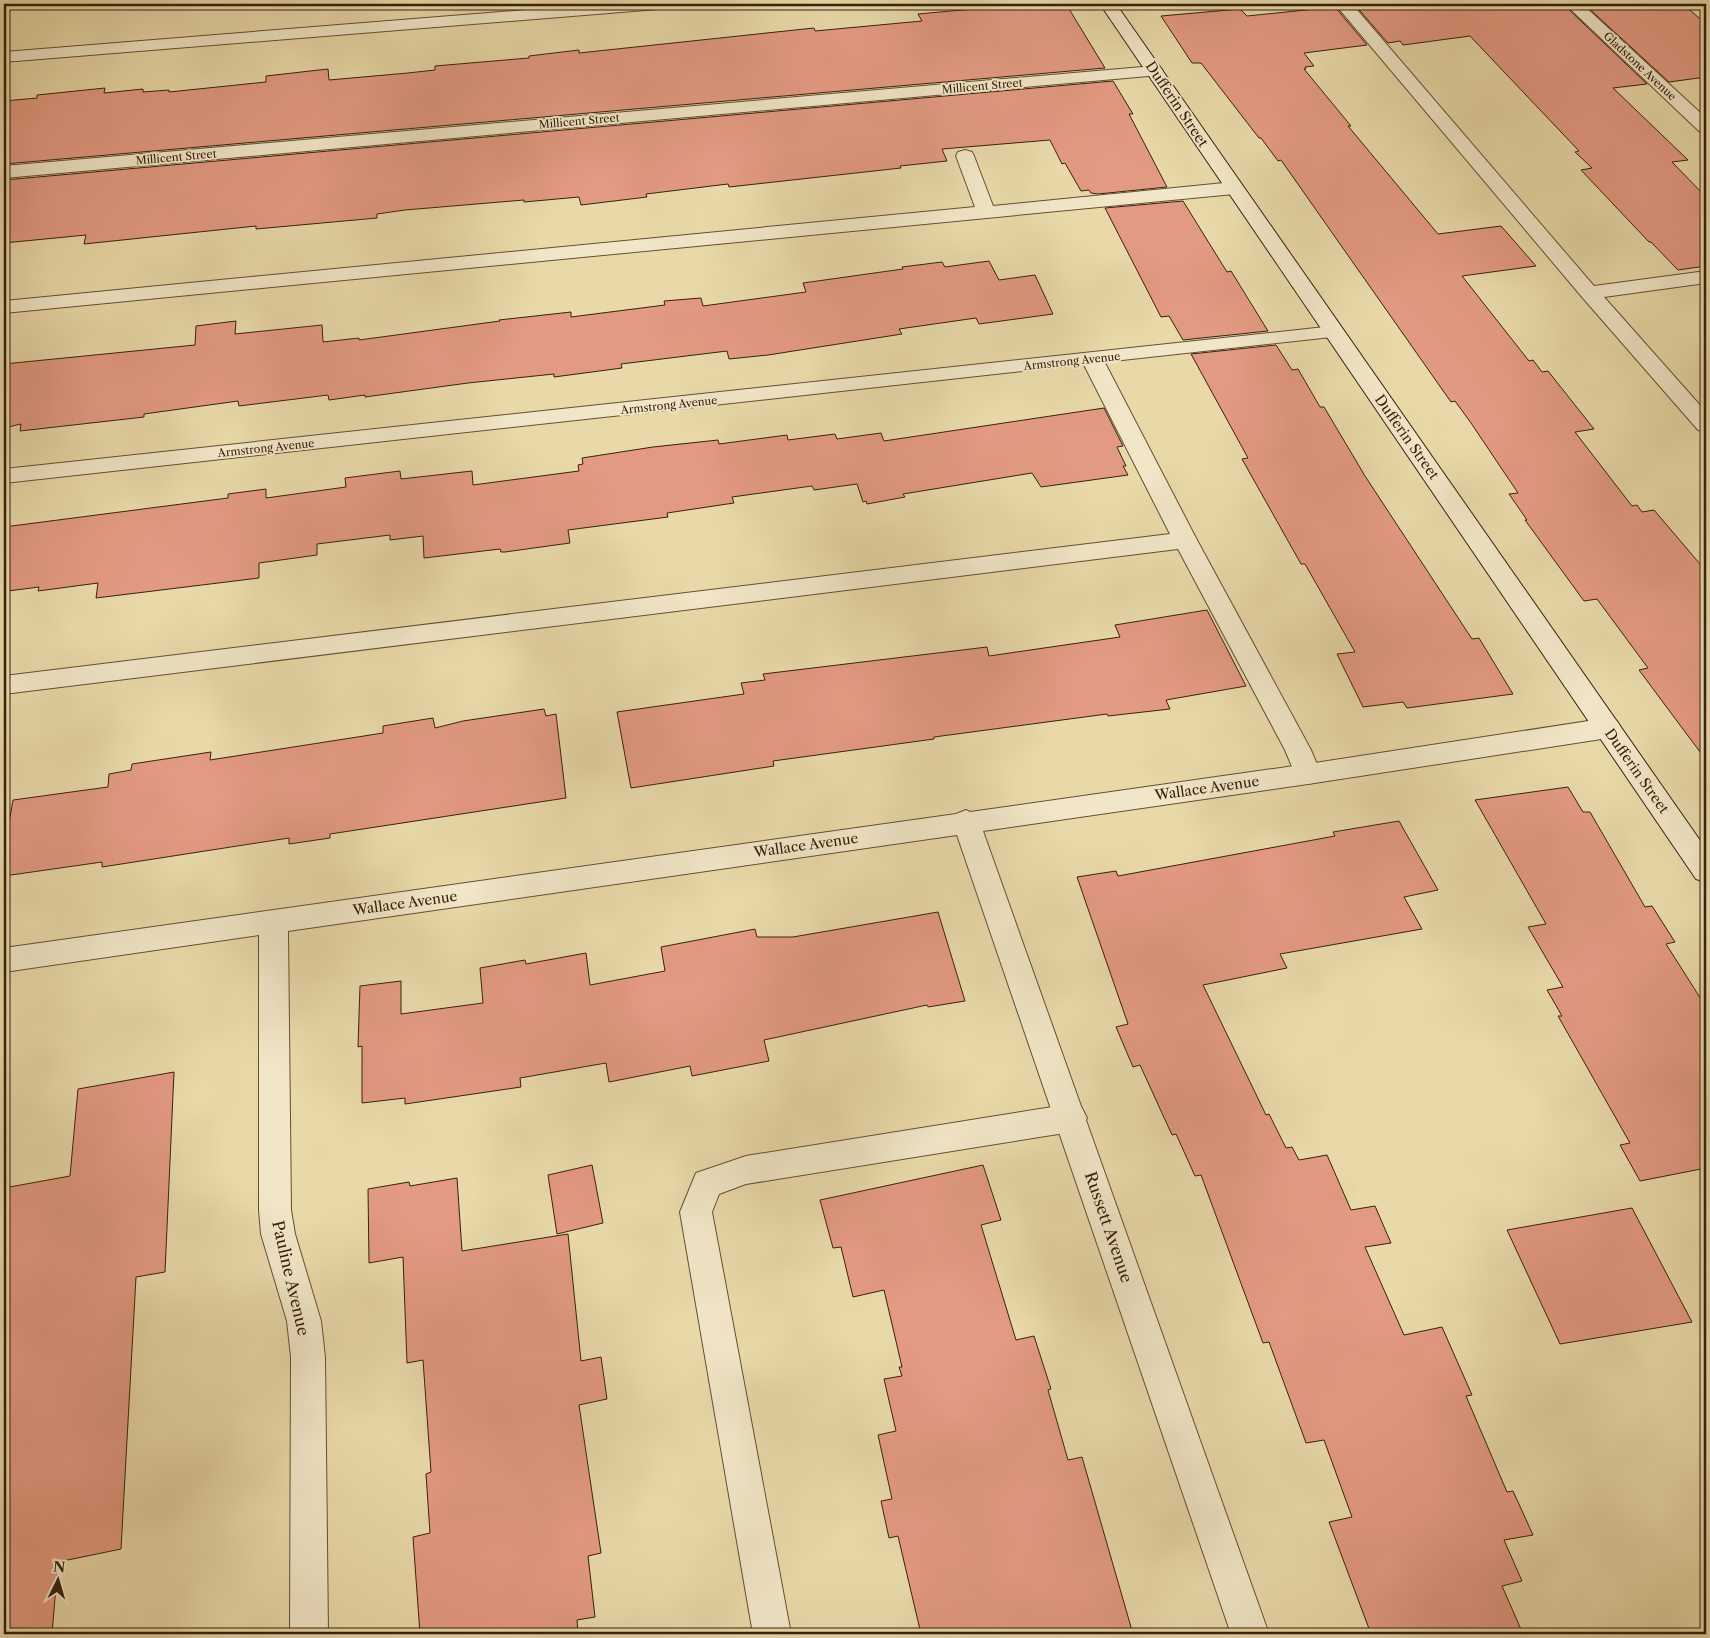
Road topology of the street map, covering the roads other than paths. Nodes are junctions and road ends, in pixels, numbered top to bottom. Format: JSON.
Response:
{"nodes":[{"id":1,"x":658,"y":4,"type":"edge"},
{"id":2,"x":1108,"y":4,"type":"edge"},
{"id":3,"x":1344,"y":4,"type":"edge"},
{"id":4,"x":1573,"y":4,"type":"edge"},
{"id":5,"x":4,"y":58,"type":"edge"},
{"id":6,"x":1154,"y":71,"type":"junction"},
{"id":7,"x":1706,"y":128,"type":"edge"},
{"id":8,"x":965,"y":156,"type":"dead end"},
{"id":9,"x":4,"y":172,"type":"edge"},
{"id":10,"x":1234,"y":188,"type":"junction"},
{"id":11,"x":986,"y":212,"type":"junction"},
{"id":12,"x":1706,"y":277,"type":"edge"},
{"id":13,"x":1590,"y":293,"type":"junction"},
{"id":14,"x":4,"y":308,"type":"edge"},
{"id":15,"x":1334,"y":332,"type":"junction"},
{"id":16,"x":1092,"y":359,"type":"junction"},
{"id":17,"x":1706,"y":425,"type":"edge"},
{"id":18,"x":4,"y":476,"type":"edge"},
{"id":19,"x":1185,"y":540,"type":"junction"},
{"id":20,"x":4,"y":685,"type":"edge"},
{"id":21,"x":1608,"y":728,"type":"junction"},
{"id":22,"x":1308,"y":774,"type":"junction"},
{"id":23,"x":966,"y":821,"type":"junction"},
{"id":24,"x":1706,"y":871,"type":"edge"},
{"id":25,"x":273,"y":922,"type":"junction"},
{"id":26,"x":4,"y":960,"type":"edge"},
{"id":27,"x":1071,"y":1118,"type":"junction"},
{"id":28,"x":309,"y":1634,"type":"edge"},
{"id":29,"x":772,"y":1634,"type":"edge"},
{"id":30,"x":1250,"y":1634,"type":"edge"}],
"edges":[{"from":1,"to":5,"type":"street"},
{"from":2,"to":6,"type":"street","name":"Dufferin Street"},
{"from":3,"to":13,"type":"street"},
{"from":4,"to":7,"type":"street","name":"Gladstone Avenue"},
{"from":6,"to":9,"type":"street","name":"Millicent Street"},
{"from":6,"to":10,"type":"street","name":"Dufferin Street"},
{"from":8,"to":11,"type":"street"},
{"from":10,"to":11,"type":"street"},
{"from":10,"to":15,"type":"street","name":"Dufferin Street"},
{"from":11,"to":14,"type":"street"},
{"from":12,"to":13,"type":"street"},
{"from":13,"to":17,"type":"street"},
{"from":15,"to":16,"type":"street","name":"Armstrong Avenue"},
{"from":15,"to":21,"type":"street","name":"Dufferin Street"},
{"from":16,"to":18,"type":"street","name":"Armstrong Avenue"},
{"from":16,"to":19,"type":"street"},
{"from":19,"to":20,"type":"street"},
{"from":19,"to":22,"type":"street"},
{"from":21,"to":22,"type":"street","name":"Wallace Avenue"},
{"from":21,"to":24,"type":"street","name":"Dufferin Street"},
{"from":22,"to":23,"type":"street","name":"Wallace Avenue"},
{"from":23,"to":25,"type":"street","name":"Wallace Avenue"},
{"from":23,"to":27,"type":"street","name":"Russett Avenue"},
{"from":25,"to":26,"type":"street","name":"Wallace Avenue"},
{"from":25,"to":28,"type":"street","name":"Pauline Avenue"},
{"from":27,"to":29,"type":"street"},
{"from":27,"to":30,"type":"street","name":"Russett Avenue"}]}
